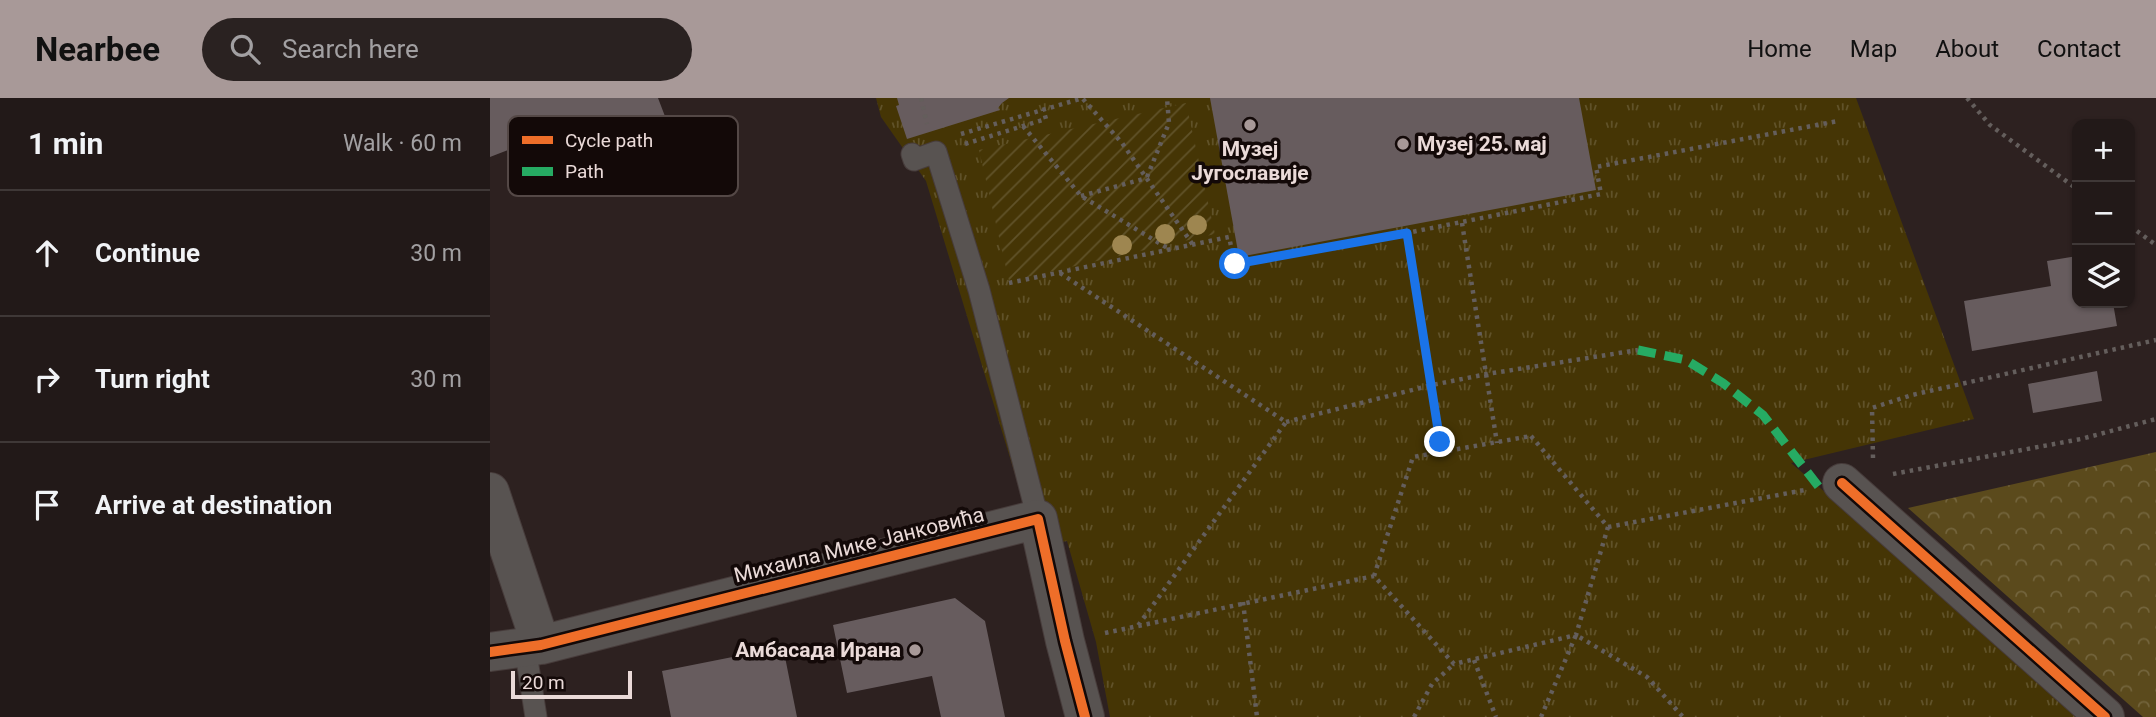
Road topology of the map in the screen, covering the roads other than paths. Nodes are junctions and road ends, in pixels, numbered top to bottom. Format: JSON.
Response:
{"nodes":[{"id":1,"x":912,"y":154,"type":"dead end"},
{"id":2,"x":1858,"y":473,"type":"road end"},
{"id":3,"x":490,"y":492,"type":"edge"},
{"id":4,"x":1038,"y":519,"type":"junction"},
{"id":5,"x":519,"y":648,"type":"edge"},
{"id":6,"x":536,"y":717,"type":"edge"},
{"id":7,"x":1085,"y":717,"type":"edge"},
{"id":8,"x":2105,"y":717,"type":"edge"}],
"edges":[{"from":1,"to":4,"type":"lane"},
{"from":2,"to":8,"type":"street"},
{"from":3,"to":5,"type":"street"},
{"from":4,"to":5,"type":"street","name":"Михаила Мике Јанковића"},
{"from":4,"to":7,"type":"street"},
{"from":5,"to":6,"type":"lane"}]}
